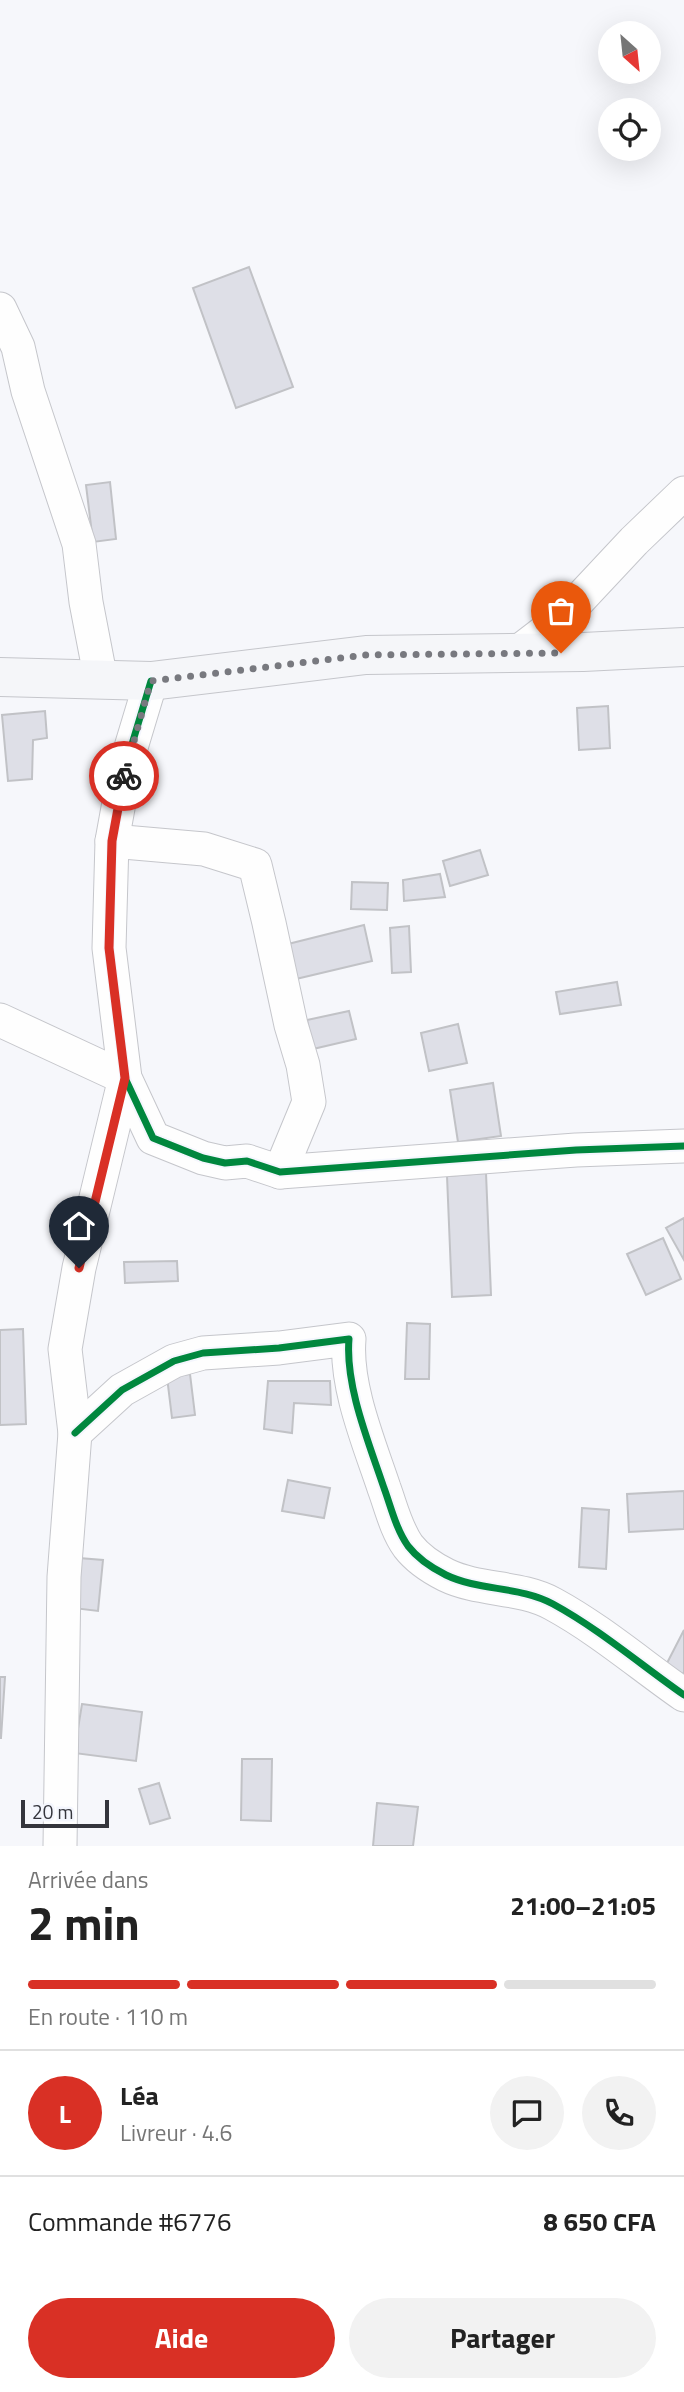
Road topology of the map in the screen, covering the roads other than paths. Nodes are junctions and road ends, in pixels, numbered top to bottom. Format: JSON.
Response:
{"nodes":[{"id":1,"x":0,"y":309,"type":"edge"},
{"id":2,"x":684,"y":493,"type":"edge"},
{"id":3,"x":684,"y":648,"type":"edge"},
{"id":4,"x":517,"y":653,"type":"junction"},
{"id":5,"x":0,"y":677,"type":"edge"},
{"id":6,"x":101,"y":680,"type":"junction"},
{"id":7,"x":151,"y":681,"type":"junction"},
{"id":8,"x":112,"y":841,"type":"junction"},
{"id":9,"x":0,"y":1020,"type":"edge"},
{"id":10,"x":125,"y":1078,"type":"junction"},
{"id":11,"x":684,"y":1146,"type":"edge"},
{"id":12,"x":280,"y":1172,"type":"junction"},
{"id":13,"x":75,"y":1433,"type":"junction"},
{"id":14,"x":684,"y":1695,"type":"edge"},
{"id":15,"x":60,"y":1846,"type":"edge"}],
"edges":[{"from":1,"to":6,"type":"street"},
{"from":2,"to":4,"type":"street"},
{"from":3,"to":4,"type":"main road"},
{"from":4,"to":7,"type":"main road"},
{"from":5,"to":6,"type":"main road"},
{"from":6,"to":7,"type":"main road"},
{"from":7,"to":8,"type":"street"},
{"from":8,"to":10,"type":"street"},
{"from":8,"to":12,"type":"street"},
{"from":9,"to":10,"type":"street"},
{"from":10,"to":12,"type":"street"},
{"from":10,"to":13,"type":"street"},
{"from":11,"to":12,"type":"street"},
{"from":13,"to":14,"type":"street"},
{"from":13,"to":15,"type":"street"}]}
